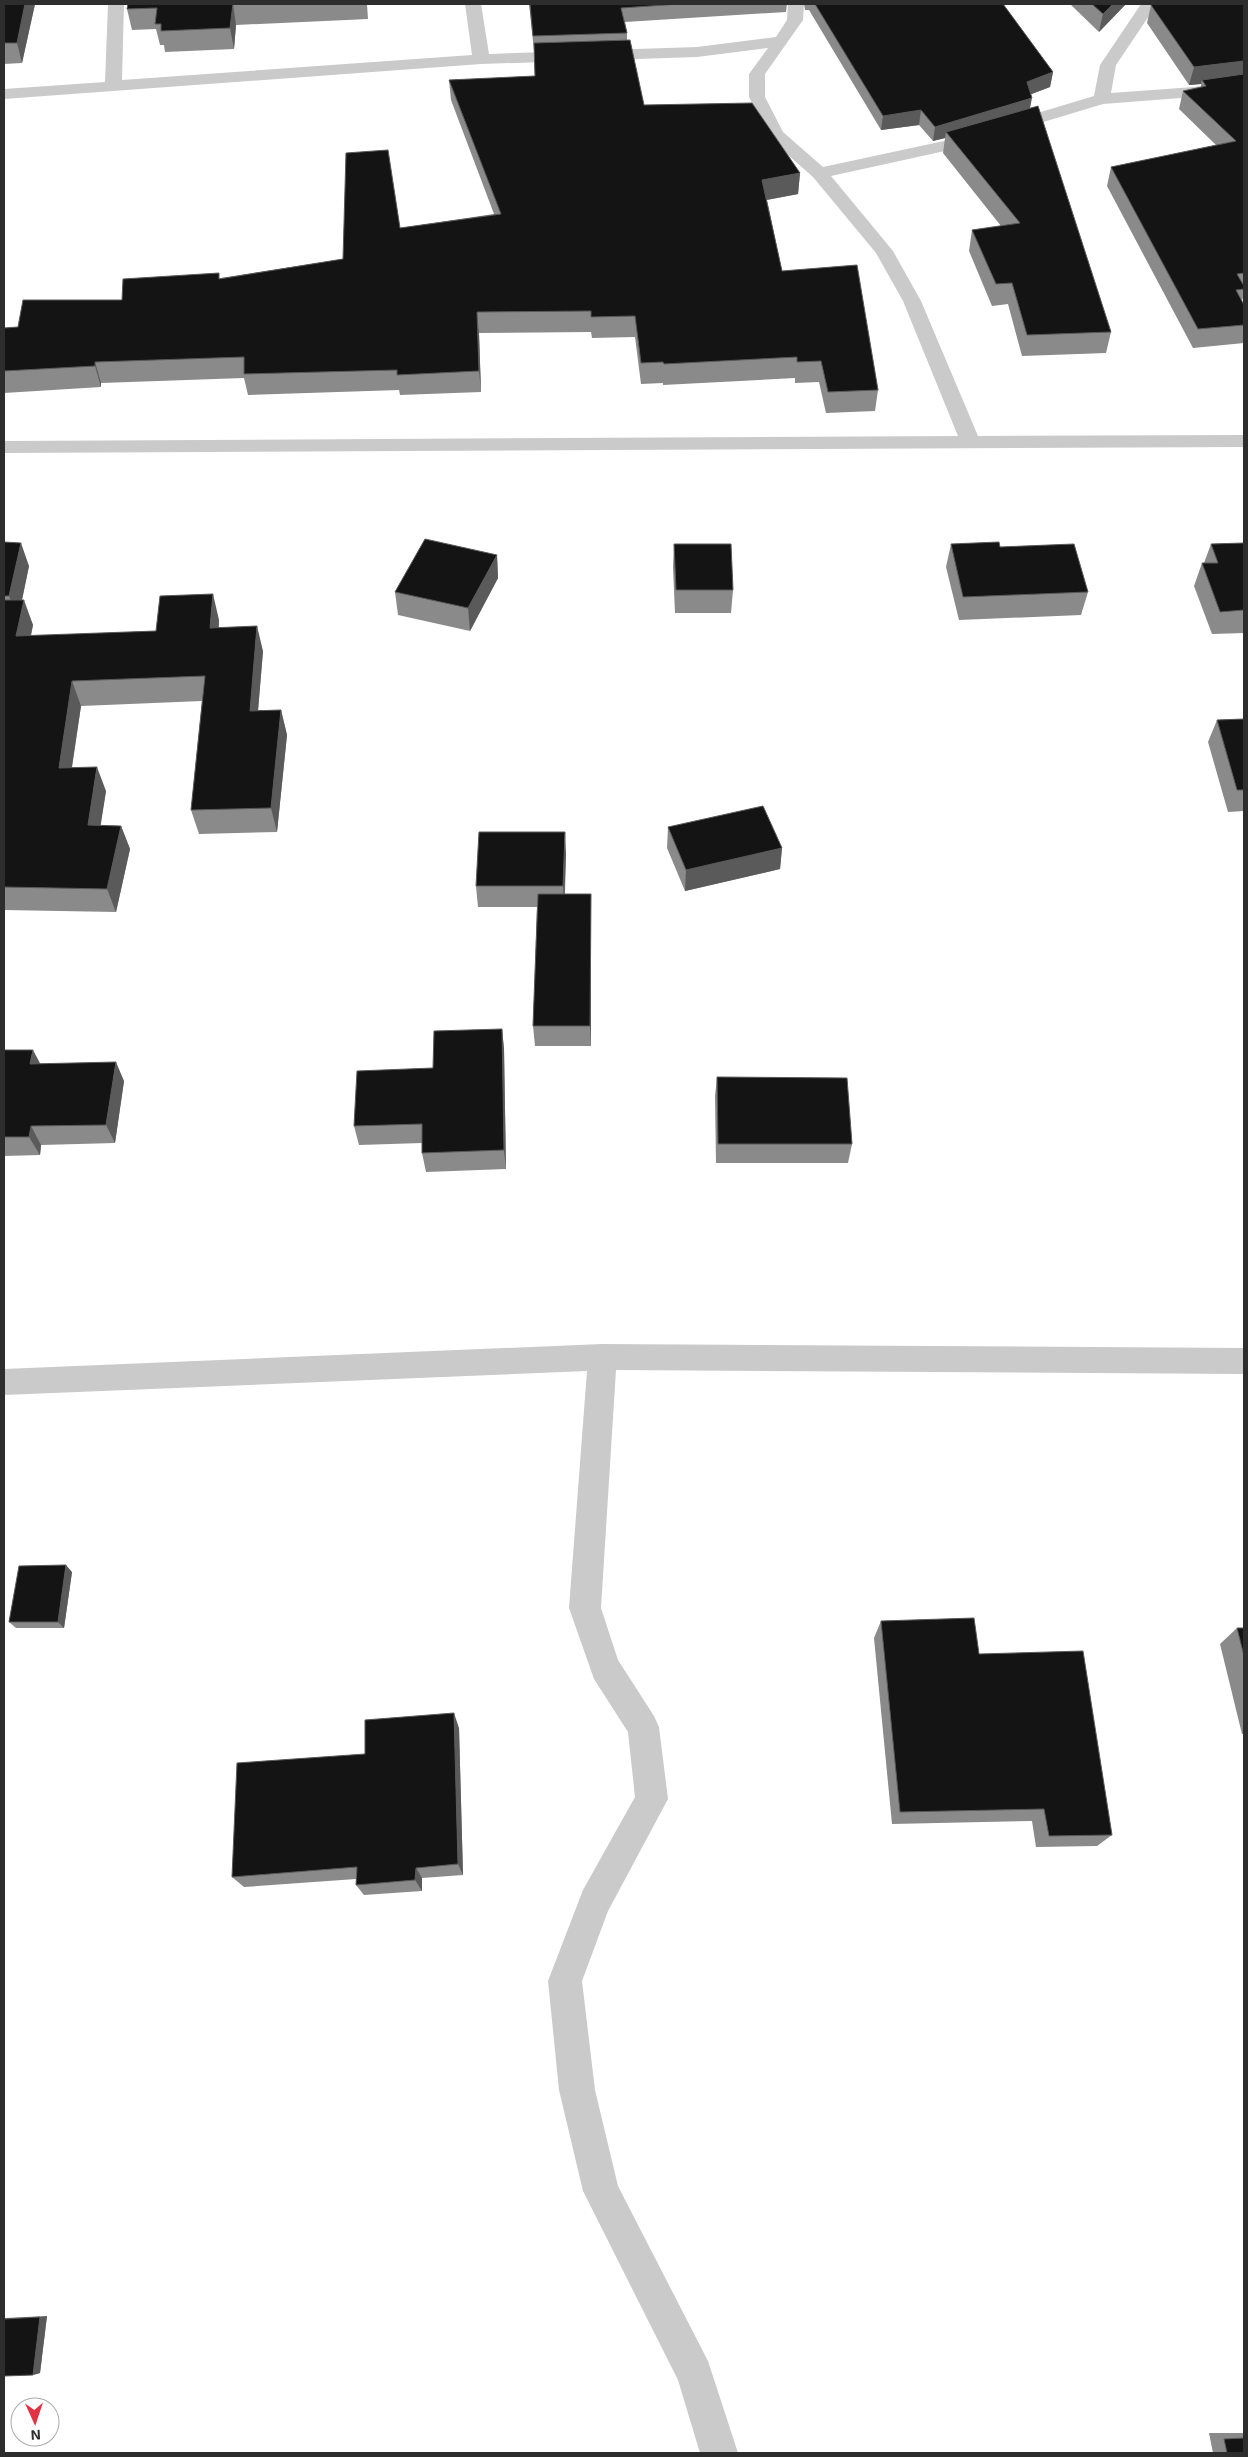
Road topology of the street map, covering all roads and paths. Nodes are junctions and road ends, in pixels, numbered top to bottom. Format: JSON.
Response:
{"nodes":[{"id":1,"x":116,"y":4,"type":"edge"},
{"id":2,"x":473,"y":4,"type":"edge"},
{"id":3,"x":796,"y":4,"type":"edge"},
{"id":4,"x":1149,"y":4,"type":"edge"},
{"id":5,"x":781,"y":41,"type":"junction"},
{"id":6,"x":697,"y":52,"type":"junction"},
{"id":7,"x":481,"y":59,"type":"junction"},
{"id":8,"x":743,"y":69,"type":"junction"},
{"id":9,"x":113,"y":86,"type":"junction"},
{"id":10,"x":1244,"y":86,"type":"edge"},
{"id":11,"x":4,"y":94,"type":"edge"},
{"id":12,"x":1102,"y":99,"type":"junction"},
{"id":13,"x":819,"y":173,"type":"junction"},
{"id":14,"x":1244,"y":441,"type":"edge"},
{"id":15,"x":971,"y":443,"type":"junction"},
{"id":16,"x":4,"y":448,"type":"edge"},
{"id":17,"x":602,"y":1357,"type":"junction"},
{"id":18,"x":1244,"y":1361,"type":"edge"},
{"id":19,"x":4,"y":1382,"type":"edge"},
{"id":20,"x":719,"y":2453,"type":"edge"}],
"edges":[{"from":1,"to":9,"type":"street"},
{"from":2,"to":7,"type":"street"},
{"from":3,"to":5,"type":"street"},
{"from":4,"to":12,"type":"street"},
{"from":5,"to":6,"type":"street"},
{"from":5,"to":8,"type":"street"},
{"from":6,"to":7,"type":"street"},
{"from":6,"to":8,"type":"street"},
{"from":7,"to":9,"type":"street"},
{"from":8,"to":13,"type":"street"},
{"from":9,"to":11,"type":"street"},
{"from":10,"to":12,"type":"street"},
{"from":12,"to":13,"type":"street"},
{"from":13,"to":15,"type":"street"},
{"from":14,"to":15,"type":"street"},
{"from":15,"to":16,"type":"street"},
{"from":17,"to":18,"type":"street"},
{"from":17,"to":19,"type":"street"},
{"from":17,"to":20,"type":"street"}]}
